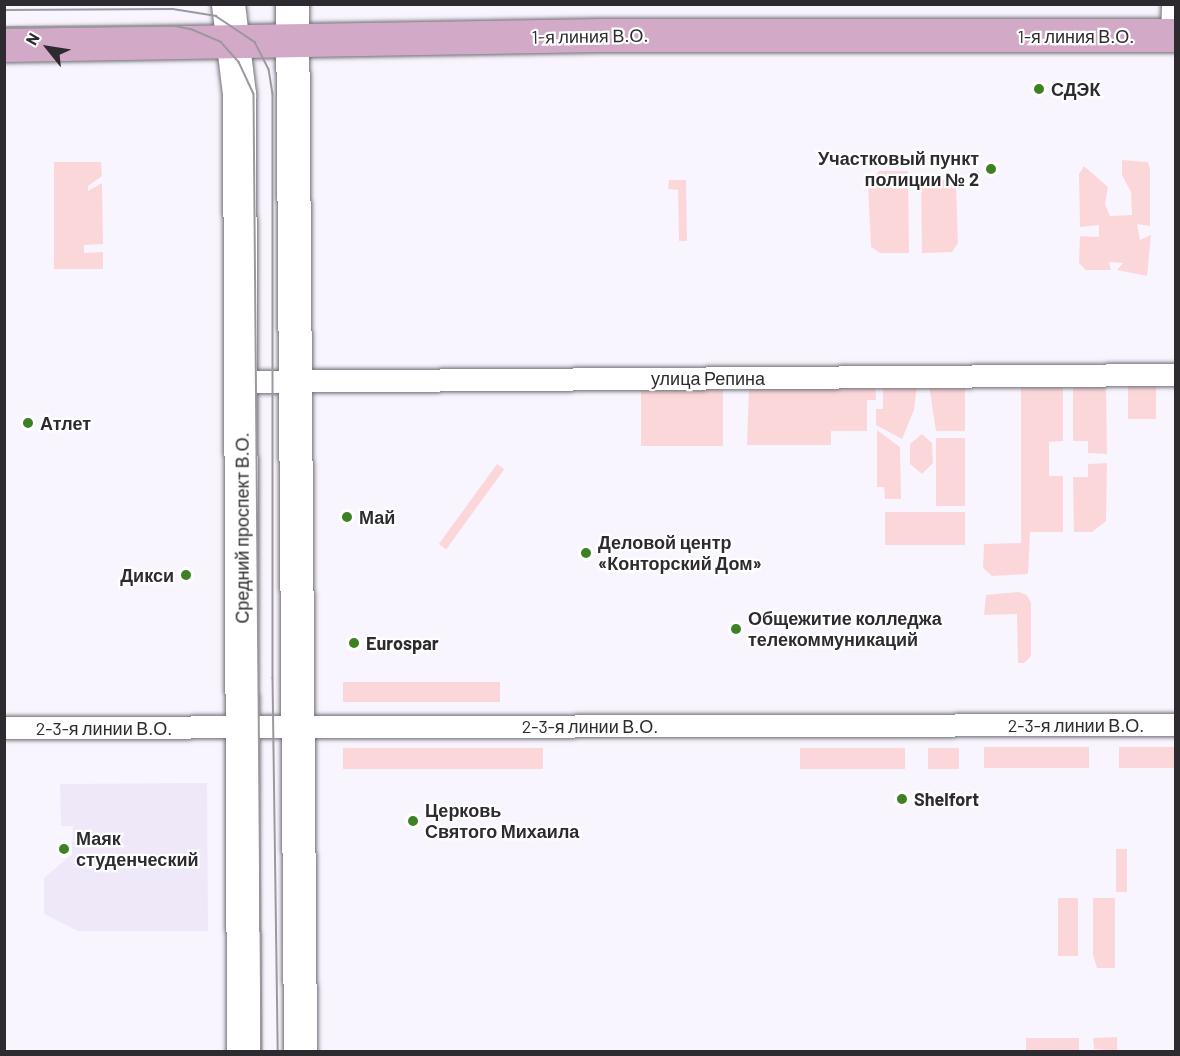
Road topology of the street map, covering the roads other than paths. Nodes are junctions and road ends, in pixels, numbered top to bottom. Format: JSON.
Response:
{"nodes":[{"id":1,"x":228,"y":4,"type":"edge"},
{"id":2,"x":292,"y":4,"type":"edge"},
{"id":3,"x":1174,"y":25,"type":"edge"},
{"id":4,"x":291,"y":41,"type":"junction"},
{"id":5,"x":233,"y":42,"type":"junction"},
{"id":6,"x":4,"y":45,"type":"edge"},
{"id":7,"x":1176,"y":375,"type":"edge"},
{"id":8,"x":293,"y":381,"type":"junction"},
{"id":9,"x":241,"y":382,"type":"junction"},
{"id":10,"x":1176,"y":725,"type":"edge"},
{"id":11,"x":244,"y":727,"type":"junction"},
{"id":12,"x":296,"y":727,"type":"junction"},
{"id":13,"x":4,"y":728,"type":"edge"},
{"id":14,"x":243,"y":1052,"type":"edge"},
{"id":15,"x":300,"y":1052,"type":"edge"}],
"edges":[{"from":1,"to":5,"type":"main road","name":"Средний проспект В.О."},
{"from":2,"to":4,"type":"main road"},
{"from":3,"to":4,"type":"main road","name":"1-я линия В.О."},
{"from":4,"to":5,"type":"main road","name":"1-я линия В.О."},
{"from":4,"to":8,"type":"main road"},
{"from":5,"to":6,"type":"main road","name":"1-я линия В.О."},
{"from":5,"to":9,"type":"main road","name":"Средний проспект В.О."},
{"from":7,"to":8,"type":"street","name":"улица Репина"},
{"from":8,"to":9,"type":"street","name":"улица Репина"},
{"from":8,"to":12,"type":"main road"},
{"from":9,"to":11,"type":"main road","name":"Средний проспект В.О."},
{"from":10,"to":12,"type":"street","name":"2-3-я линии В.О."},
{"from":11,"to":12,"type":"street","name":"2-3-я линии В.О."},
{"from":11,"to":13,"type":"street","name":"2-3-я линии В.О."},
{"from":11,"to":14,"type":"main road","name":"Средний проспект В.О."},
{"from":12,"to":15,"type":"main road"}]}
